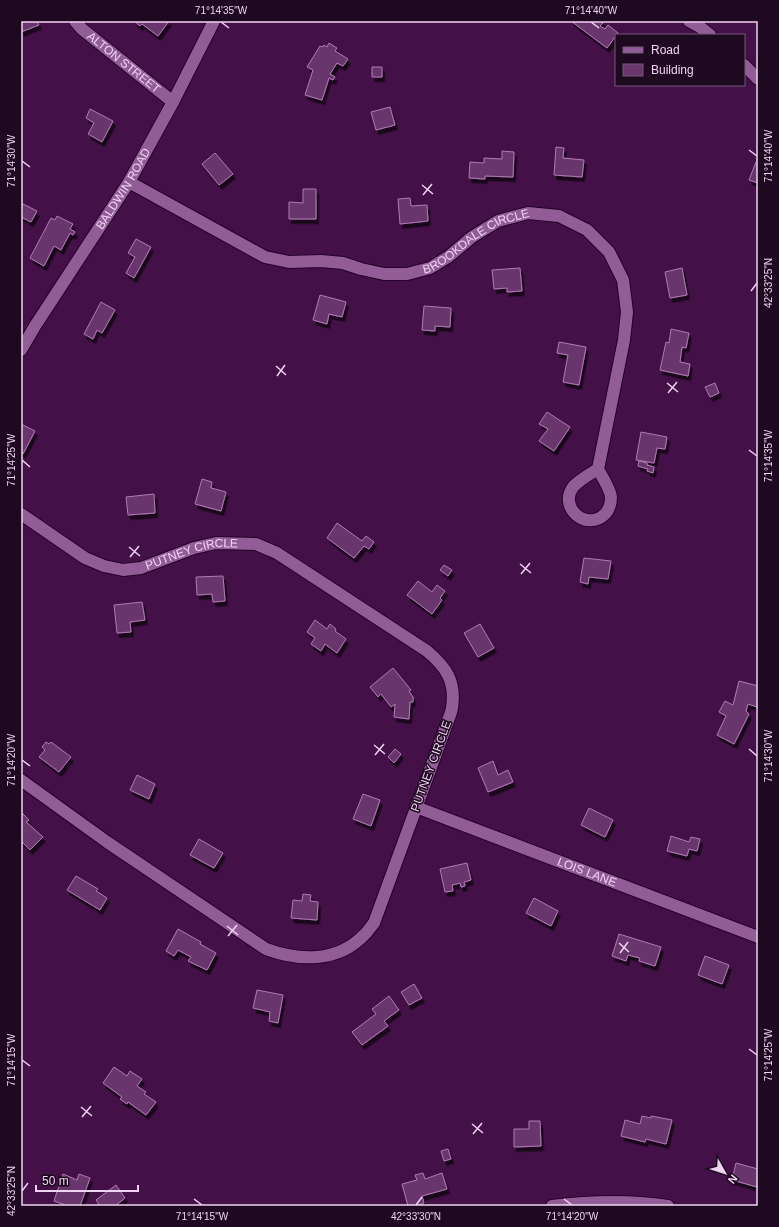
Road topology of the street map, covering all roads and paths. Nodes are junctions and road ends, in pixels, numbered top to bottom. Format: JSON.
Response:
{"nodes":[{"id":1,"x":75,"y":21,"type":"edge"},
{"id":2,"x":214,"y":21,"type":"edge"},
{"id":3,"x":689,"y":21,"type":"edge"},
{"id":4,"x":709,"y":34,"type":"edge"},
{"id":5,"x":745,"y":66,"type":"edge"},
{"id":6,"x":758,"y":79,"type":"edge"},
{"id":7,"x":173,"y":102,"type":"junction"},
{"id":8,"x":129,"y":182,"type":"junction"},
{"id":9,"x":21,"y":350,"type":"edge"},
{"id":10,"x":598,"y":469,"type":"dead end"},
{"id":11,"x":21,"y":514,"type":"edge"},
{"id":12,"x":21,"y":780,"type":"edge"},
{"id":13,"x":416,"y":807,"type":"junction"},
{"id":14,"x":758,"y":937,"type":"edge"},
{"id":15,"x":552,"y":1206,"type":"edge"},
{"id":16,"x":668,"y":1206,"type":"edge"}],
"edges":[{"from":1,"to":7,"type":"street","name":"ALTON STREET"},
{"from":2,"to":7,"type":"street","name":"BALDWIN ROAD"},
{"from":3,"to":4,"type":"street"},
{"from":5,"to":6,"type":"street"},
{"from":7,"to":8,"type":"street","name":"BALDWIN ROAD"},
{"from":8,"to":9,"type":"street","name":"BALDWIN ROAD"},
{"from":8,"to":10,"type":"street","name":"BROOKDALE CIRCLE"},
{"from":11,"to":13,"type":"street","name":"PUTNEY CIRCLE"},
{"from":12,"to":13,"type":"street","name":"PUTNEY CIRCLE"},
{"from":13,"to":14,"type":"street","name":"LOIS LANE"},
{"from":15,"to":16,"type":"street"}]}
